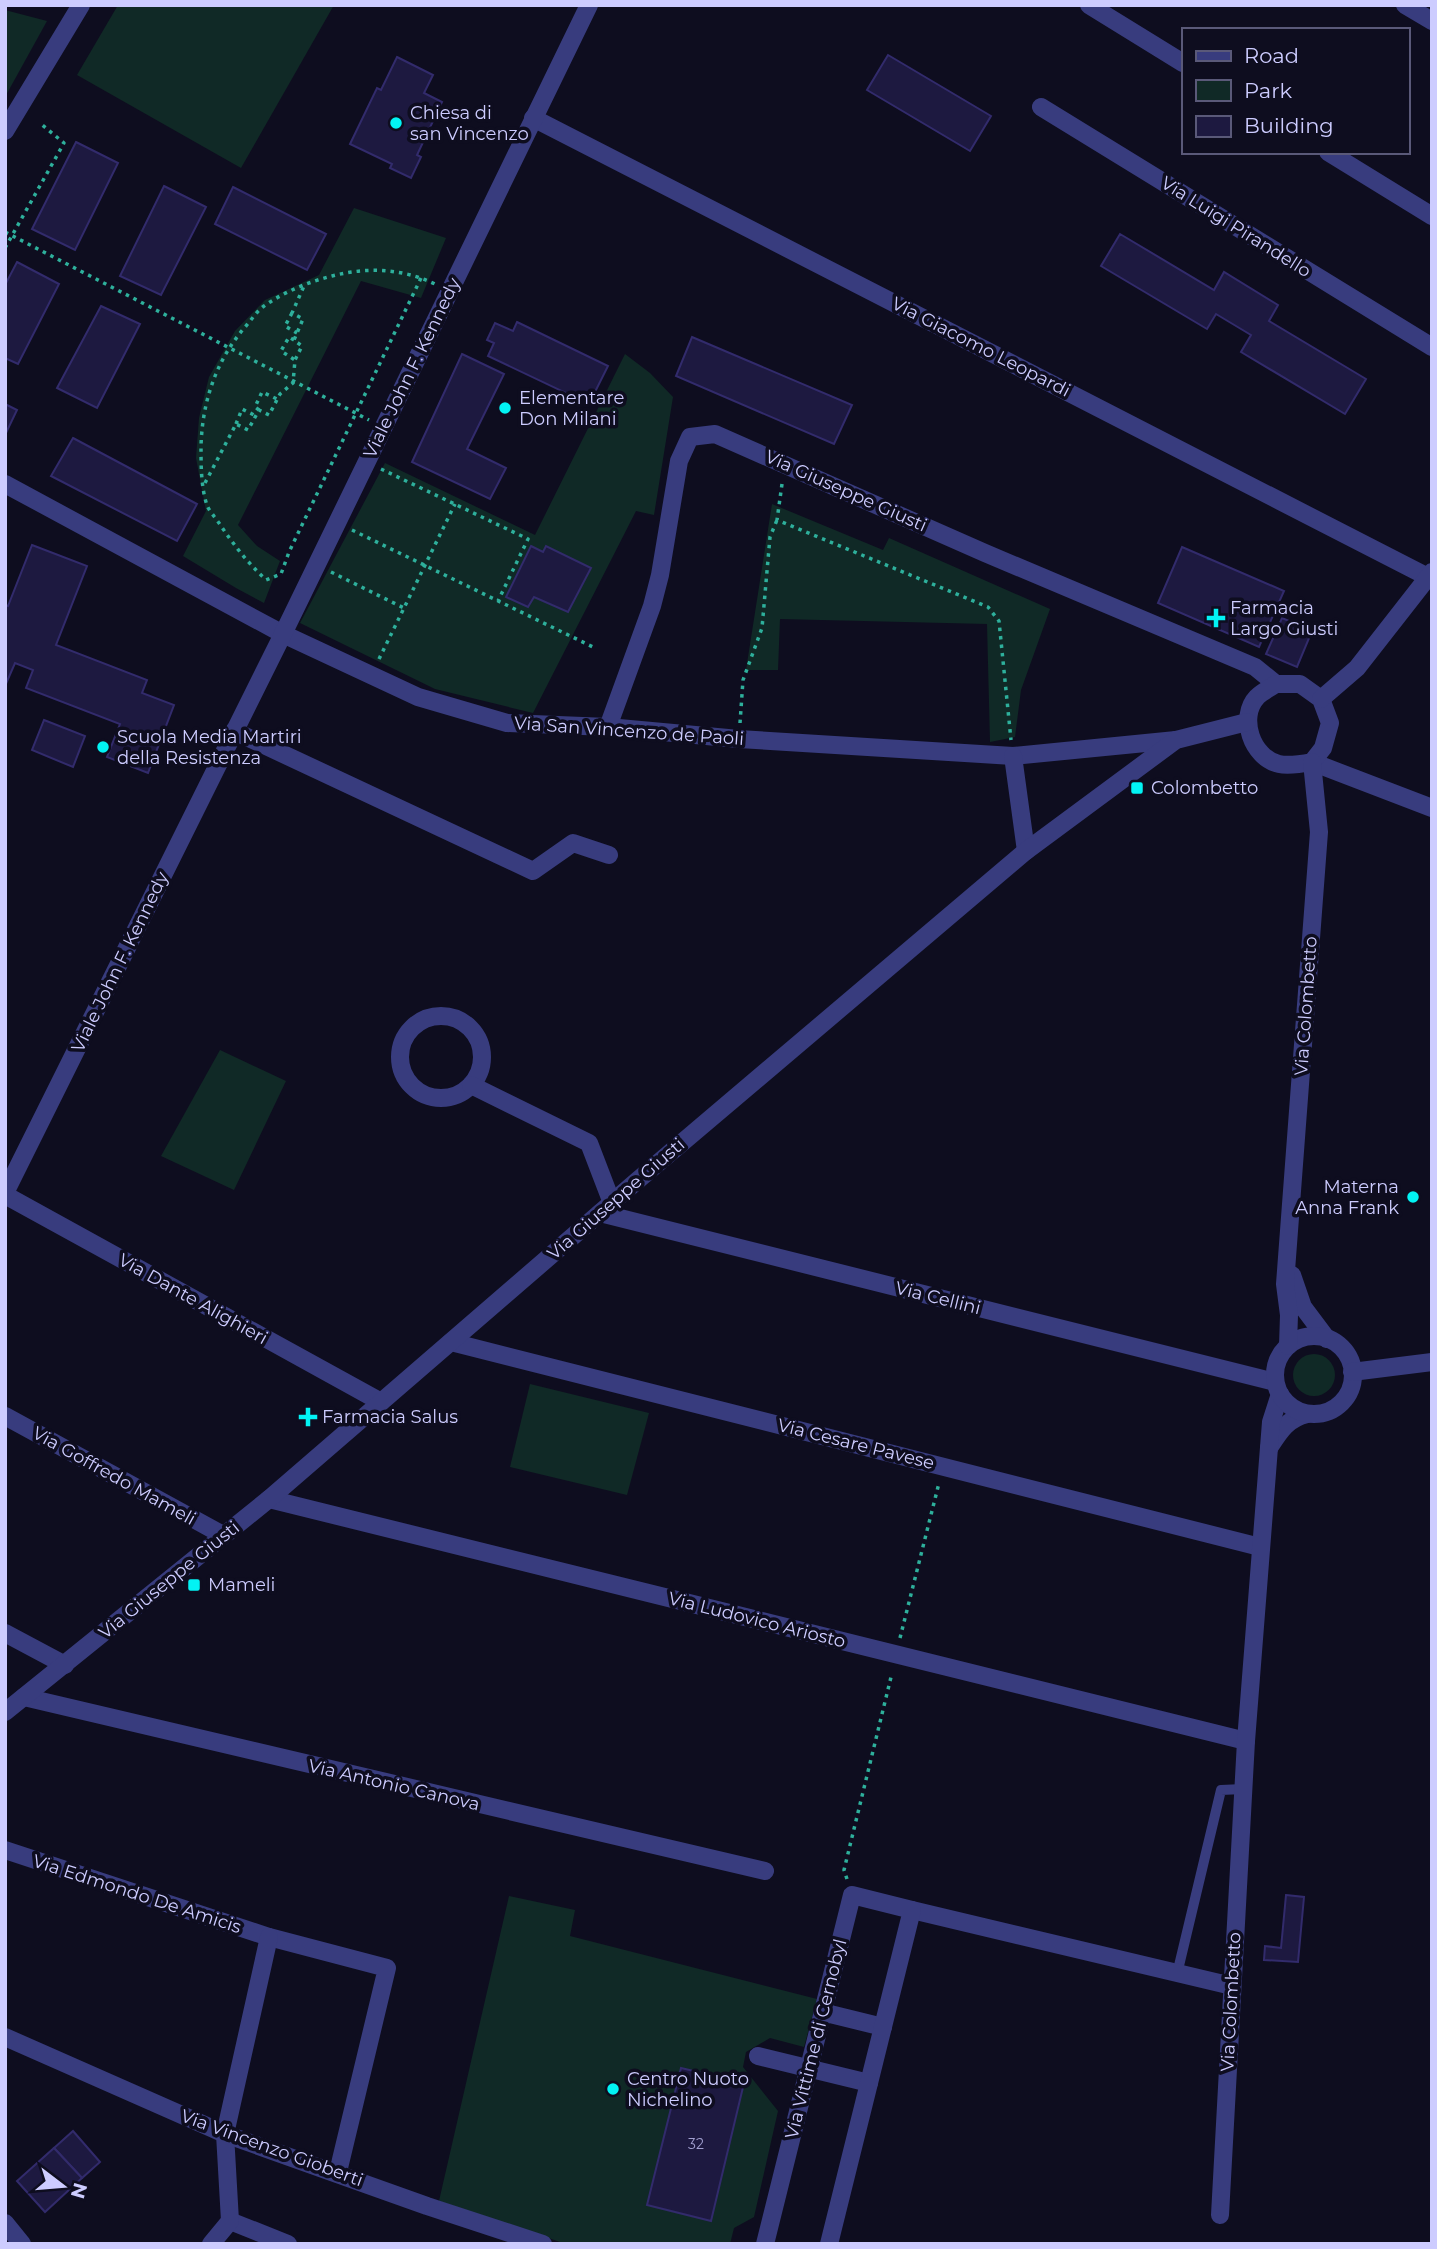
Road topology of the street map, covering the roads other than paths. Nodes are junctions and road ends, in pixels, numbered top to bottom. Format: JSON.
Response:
{"nodes":[{"id":1,"x":81,"y":5,"type":"edge"},
{"id":2,"x":589,"y":5,"type":"edge"},
{"id":3,"x":1089,"y":5,"type":"edge"},
{"id":4,"x":1405,"y":5,"type":"edge"},
{"id":5,"x":1432,"y":21,"type":"edge"},
{"id":6,"x":1182,"y":62,"type":"edge"},
{"id":7,"x":1041,"y":107,"type":"dead end"},
{"id":8,"x":533,"y":118,"type":"junction"},
{"id":9,"x":5,"y":131,"type":"edge"},
{"id":10,"x":1331,"y":154,"type":"edge"},
{"id":11,"x":1432,"y":216,"type":"edge"},
{"id":12,"x":1432,"y":347,"type":"edge"},
{"id":13,"x":5,"y":484,"type":"edge"},
{"id":14,"x":1430,"y":574,"type":"edge"},
{"id":15,"x":283,"y":634,"type":"junction"},
{"id":16,"x":1276,"y":684,"type":"junction"},
{"id":17,"x":1321,"y":699,"type":"junction"},
{"id":18,"x":1247,"y":722,"type":"junction"},
{"id":19,"x":608,"y":727,"type":"junction"},
{"id":20,"x":234,"y":731,"type":"junction"},
{"id":21,"x":1176,"y":740,"type":"junction"},
{"id":22,"x":1013,"y":756,"type":"junction"},
{"id":23,"x":1312,"y":762,"type":"junction"},
{"id":24,"x":1432,"y":808,"type":"edge"},
{"id":25,"x":1026,"y":851,"type":"junction"},
{"id":26,"x":609,"y":855,"type":"dead end"},
{"id":27,"x":471,"y":1085,"type":"junction"},
{"id":28,"x":5,"y":1194,"type":"edge"},
{"id":29,"x":606,"y":1208,"type":"junction"},
{"id":30,"x":1287,"y":1251,"type":"junction"},
{"id":31,"x":1327,"y":1339,"type":"junction"},
{"id":32,"x":451,"y":1342,"type":"junction"},
{"id":33,"x":1288,"y":1346,"type":"junction"},
{"id":34,"x":1432,"y":1362,"type":"edge"},
{"id":35,"x":1352,"y":1373,"type":"junction"},
{"id":36,"x":1278,"y":1388,"type":"junction"},
{"id":37,"x":382,"y":1402,"type":"junction"},
{"id":38,"x":1307,"y":1414,"type":"junction"},
{"id":39,"x":5,"y":1416,"type":"edge"},
{"id":40,"x":1269,"y":1448,"type":"junction"},
{"id":41,"x":268,"y":1500,"type":"junction"},
{"id":42,"x":223,"y":1535,"type":"junction"},
{"id":43,"x":1260,"y":1547,"type":"junction"},
{"id":44,"x":5,"y":1633,"type":"edge"},
{"id":45,"x":65,"y":1665,"type":"junction"},
{"id":46,"x":24,"y":1697,"type":"junction"},
{"id":47,"x":5,"y":1712,"type":"edge"},
{"id":48,"x":1246,"y":1741,"type":"junction"},
{"id":49,"x":1243,"y":1789,"type":"junction"},
{"id":50,"x":5,"y":1850,"type":"edge"},
{"id":51,"x":765,"y":1871,"type":"dead end"},
{"id":52,"x":912,"y":1910,"type":"junction"},
{"id":53,"x":270,"y":1937,"type":"junction"},
{"id":54,"x":1177,"y":1974,"type":"junction"},
{"id":55,"x":1232,"y":1986,"type":"junction"},
{"id":56,"x":822,"y":2012,"type":"junction"},
{"id":57,"x":883,"y":2027,"type":"junction"},
{"id":58,"x":5,"y":2037,"type":"edge"},
{"id":59,"x":758,"y":2056,"type":"dead end"},
{"id":60,"x":808,"y":2068,"type":"junction"},
{"id":61,"x":869,"y":2083,"type":"junction"},
{"id":62,"x":225,"y":2134,"type":"junction"},
{"id":63,"x":338,"y":2172,"type":"junction"},
{"id":64,"x":1220,"y":2215,"type":"dead end"},
{"id":65,"x":230,"y":2221,"type":"junction"},
{"id":66,"x":5,"y":2223,"type":"edge"},
{"id":67,"x":22,"y":2244,"type":"edge"},
{"id":68,"x":211,"y":2244,"type":"edge"},
{"id":69,"x":288,"y":2244,"type":"edge"},
{"id":70,"x":543,"y":2244,"type":"edge"},
{"id":71,"x":765,"y":2244,"type":"edge"},
{"id":72,"x":829,"y":2244,"type":"edge"}],
"edges":[{"from":1,"to":9,"type":"street"},
{"from":2,"to":8,"type":"street","name":"Viale John F. Kennedy"},
{"from":3,"to":6,"type":"street"},
{"from":4,"to":5,"type":"street"},
{"from":7,"to":12,"type":"street","name":"Via Luigi Pirandello"},
{"from":8,"to":14,"type":"street","name":"Via Giacomo Leopardi"},
{"from":8,"to":15,"type":"street","name":"Viale John F. Kennedy"},
{"from":10,"to":11,"type":"street"},
{"from":13,"to":15,"type":"street","name":"Via San Vincenzo de Paoli"},
{"from":14,"to":17,"type":"street"},
{"from":15,"to":19,"type":"street","name":"Via San Vincenzo de Paoli"},
{"from":15,"to":20,"type":"street","name":"Viale John F. Kennedy"},
{"from":16,"to":17,"type":"street"},
{"from":16,"to":18,"type":"street"},
{"from":16,"to":19,"type":"street","name":"Via Giuseppe Giusti"},
{"from":17,"to":23,"type":"street"},
{"from":18,"to":21,"type":"street","name":"Via Giuseppe Giusti"},
{"from":18,"to":23,"type":"street"},
{"from":19,"to":22,"type":"street","name":"Via San Vincenzo de Paoli"},
{"from":20,"to":26,"type":"street"},
{"from":20,"to":28,"type":"street","name":"Viale John F. Kennedy"},
{"from":21,"to":22,"type":"street","name":"Via San Vincenzo de Paoli"},
{"from":21,"to":25,"type":"street","name":"Via Giuseppe Giusti"},
{"from":22,"to":25,"type":"street"},
{"from":23,"to":24,"type":"street"},
{"from":23,"to":30,"type":"street","name":"Via Colombetto"},
{"from":25,"to":29,"type":"street","name":"Via Giuseppe Giusti"},
{"from":27,"to":27,"type":"street"},
{"from":27,"to":29,"type":"street"},
{"from":28,"to":37,"type":"street","name":"Via Dante Alighieri"},
{"from":29,"to":32,"type":"street","name":"Via Giuseppe Giusti"},
{"from":29,"to":36,"type":"street","name":"Via Cellini"},
{"from":30,"to":31,"type":"street","name":"Via Colombetto"},
{"from":30,"to":33,"type":"street","name":"Via Colombetto"},
{"from":31,"to":33,"type":"street"},
{"from":31,"to":35,"type":"street","name":"Via Colombetto"},
{"from":32,"to":37,"type":"street","name":"Via Giuseppe Giusti"},
{"from":32,"to":43,"type":"street","name":"Via Cesare Pavese"},
{"from":33,"to":36,"type":"street","name":"Via Colombetto"},
{"from":34,"to":35,"type":"street"},
{"from":35,"to":38,"type":"street"},
{"from":36,"to":38,"type":"street"},
{"from":36,"to":40,"type":"street","name":"Via Colombetto"},
{"from":37,"to":41,"type":"street","name":"Via Giuseppe Giusti"},
{"from":38,"to":40,"type":"street"},
{"from":39,"to":42,"type":"street","name":"Via Goffredo Mameli"},
{"from":40,"to":43,"type":"street","name":"Via Colombetto"},
{"from":41,"to":42,"type":"street","name":"Via Giuseppe Giusti"},
{"from":41,"to":48,"type":"street","name":"Via Ludovico Ariosto"},
{"from":42,"to":45,"type":"street","name":"Via Giuseppe Giusti"},
{"from":43,"to":48,"type":"street","name":"Via Colombetto"},
{"from":44,"to":45,"type":"street"},
{"from":45,"to":46,"type":"street","name":"Via Giuseppe Giusti"},
{"from":46,"to":47,"type":"street","name":"Via Giuseppe Giusti"},
{"from":46,"to":51,"type":"street","name":"Via Antonio Canova"},
{"from":48,"to":49,"type":"street","name":"Via Colombetto"},
{"from":49,"to":54,"type":"lane"},
{"from":49,"to":55,"type":"street","name":"Via Colombetto"},
{"from":50,"to":53,"type":"street","name":"Via Edmondo De Amicis"},
{"from":52,"to":54,"type":"street"},
{"from":52,"to":56,"type":"street","name":"Via Vittime di Cernobyl"},
{"from":52,"to":57,"type":"street"},
{"from":53,"to":62,"type":"street"},
{"from":53,"to":63,"type":"street","name":"Via Edmondo De Amicis"},
{"from":54,"to":55,"type":"street"},
{"from":55,"to":64,"type":"street","name":"Via Colombetto"},
{"from":56,"to":57,"type":"street"},
{"from":56,"to":60,"type":"street","name":"Via Vittime di Cernobyl"},
{"from":57,"to":61,"type":"street"},
{"from":58,"to":62,"type":"street","name":"Via Vincenzo Gioberti"},
{"from":59,"to":60,"type":"street"},
{"from":60,"to":61,"type":"street"},
{"from":60,"to":71,"type":"street","name":"Via Vittime di Cernobyl"},
{"from":61,"to":72,"type":"street"},
{"from":62,"to":63,"type":"street","name":"Via Vincenzo Gioberti"},
{"from":62,"to":65,"type":"street"},
{"from":63,"to":70,"type":"street","name":"Via Vincenzo Gioberti"},
{"from":65,"to":68,"type":"street"},
{"from":65,"to":69,"type":"street"},
{"from":66,"to":67,"type":"street"}]}
